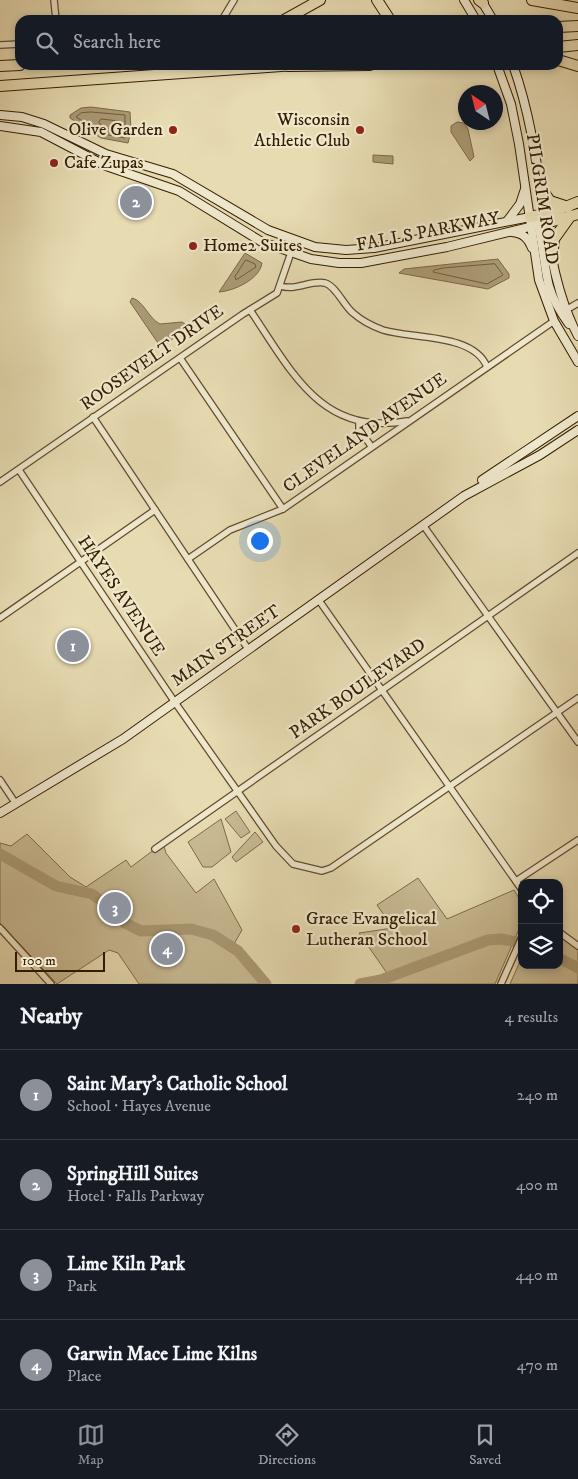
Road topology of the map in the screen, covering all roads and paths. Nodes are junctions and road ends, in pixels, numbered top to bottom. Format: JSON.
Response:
{"nodes":[{"id":1,"x":54,"y":0,"type":"edge"},
{"id":2,"x":234,"y":0,"type":"edge"},
{"id":3,"x":320,"y":0,"type":"edge"},
{"id":4,"x":377,"y":0,"type":"edge"},
{"id":5,"x":464,"y":0,"type":"edge"},
{"id":6,"x":532,"y":0,"type":"edge"},
{"id":7,"x":481,"y":1,"type":"edge"},
{"id":8,"x":578,"y":8,"type":"edge"},
{"id":9,"x":56,"y":15,"type":"edge"},
{"id":10,"x":225,"y":15,"type":"edge"},
{"id":11,"x":293,"y":15,"type":"edge"},
{"id":12,"x":387,"y":15,"type":"edge"},
{"id":13,"x":473,"y":15,"type":"edge"},
{"id":14,"x":489,"y":15,"type":"edge"},
{"id":15,"x":578,"y":21,"type":"edge"},
{"id":16,"x":563,"y":22,"type":"edge"},
{"id":17,"x":578,"y":26,"type":"edge"},
{"id":18,"x":563,"y":27,"type":"edge"},
{"id":19,"x":15,"y":44,"type":"edge"},
{"id":20,"x":0,"y":45,"type":"edge"},
{"id":21,"x":578,"y":45,"type":"edge"},
{"id":22,"x":563,"y":46,"type":"edge"},
{"id":23,"x":563,"y":62,"type":"edge"},
{"id":24,"x":15,"y":65,"type":"edge"},
{"id":25,"x":2,"y":66,"type":"edge"},
{"id":26,"x":578,"y":66,"type":"edge"},
{"id":27,"x":230,"y":70,"type":"edge"},
{"id":28,"x":498,"y":70,"type":"edge"},
{"id":29,"x":515,"y":70,"type":"edge"},
{"id":30,"x":0,"y":86,"type":"edge"},
{"id":31,"x":0,"y":115,"type":"edge"},
{"id":32,"x":0,"y":126,"type":"edge"},
{"id":33,"x":526,"y":187,"type":"junction"},
{"id":34,"x":540,"y":187,"type":"junction"},
{"id":35,"x":578,"y":202,"type":"edge"},
{"id":36,"x":568,"y":207,"type":"junction"},
{"id":37,"x":574,"y":216,"type":"edge"},
{"id":38,"x":507,"y":221,"type":"junction"},
{"id":39,"x":539,"y":221,"type":"junction"},
{"id":40,"x":510,"y":232,"type":"junction"},
{"id":41,"x":295,"y":241,"type":"junction"},
{"id":42,"x":291,"y":254,"type":"junction"},
{"id":43,"x":535,"y":255,"type":"junction"},
{"id":44,"x":552,"y":258,"type":"junction"},
{"id":45,"x":280,"y":286,"type":"junction"},
{"id":46,"x":578,"y":303,"type":"edge"},
{"id":47,"x":250,"y":310,"type":"junction"},
{"id":48,"x":566,"y":310,"type":"junction"},
{"id":49,"x":554,"y":320,"type":"junction"},
{"id":50,"x":577,"y":334,"type":"edge"},
{"id":51,"x":180,"y":358,"type":"junction"},
{"id":52,"x":578,"y":362,"type":"edge"},
{"id":53,"x":487,"y":367,"type":"junction"},
{"id":54,"x":578,"y":416,"type":"edge"},
{"id":55,"x":93,"y":417,"type":"junction"},
{"id":56,"x":359,"y":421,"type":"junction"},
{"id":57,"x":408,"y":421,"type":"junction"},
{"id":58,"x":576,"y":432,"type":"edge"},
{"id":59,"x":371,"y":446,"type":"junction"},
{"id":60,"x":19,"y":470,"type":"junction"},
{"id":61,"x":0,"y":482,"type":"edge"},
{"id":62,"x":464,"y":496,"type":"junction"},
{"id":63,"x":283,"y":509,"type":"junction"},
{"id":64,"x":155,"y":510,"type":"junction"},
{"id":65,"x":423,"y":525,"type":"junction"},
{"id":66,"x":578,"y":553,"type":"edge"},
{"id":67,"x":188,"y":559,"type":"junction"},
{"id":68,"x":81,"y":562,"type":"junction"},
{"id":69,"x":318,"y":599,"type":"junction"},
{"id":70,"x":488,"y":616,"type":"junction"},
{"id":71,"x":0,"y":618,"type":"edge"},
{"id":72,"x":248,"y":649,"type":"junction"},
{"id":73,"x":383,"y":690,"type":"junction"},
{"id":74,"x":578,"y":698,"type":"edge"},
{"id":75,"x":174,"y":701,"type":"junction"},
{"id":76,"x":557,"y":712,"type":"junction"},
{"id":77,"x":578,"y":742,"type":"edge"},
{"id":78,"x":0,"y":780,"type":"edge"},
{"id":79,"x":450,"y":787,"type":"junction"},
{"id":80,"x":238,"y":792,"type":"junction"},
{"id":81,"x":16,"y":804,"type":"junction"},
{"id":82,"x":0,"y":813,"type":"edge"},
{"id":83,"x":578,"y":840,"type":"edge"},
{"id":84,"x":155,"y":849,"type":"dead end"},
{"id":85,"x":516,"y":882,"type":"junction"},
{"id":86,"x":518,"y":885,"type":"edge"},
{"id":87,"x":0,"y":928,"type":"edge"},
{"id":88,"x":563,"y":935,"type":"edge"},
{"id":89,"x":518,"y":944,"type":"edge"},
{"id":90,"x":578,"y":946,"type":"edge"},
{"id":91,"x":51,"y":984,"type":"edge"},
{"id":92,"x":501,"y":984,"type":"edge"}],
"edges":[{"from":1,"to":9,"type":"street"},
{"from":2,"to":10,"type":"street"},
{"from":3,"to":11,"type":"highway"},
{"from":4,"to":12,"type":"highway"},
{"from":5,"to":13,"type":"street"},
{"from":6,"to":8,"type":"highway"},
{"from":7,"to":14,"type":"street"},
{"from":15,"to":16,"type":"highway"},
{"from":17,"to":18,"type":"highway"},
{"from":19,"to":20,"type":"street"},
{"from":21,"to":22,"type":"highway"},
{"from":23,"to":26,"type":"highway"},
{"from":24,"to":25,"type":"highway"},
{"from":27,"to":30,"type":"highway"},
{"from":28,"to":33,"type":"street","name":"PILGRIM ROAD"},
{"from":29,"to":34,"type":"street","name":"PILGRIM ROAD"},
{"from":31,"to":41,"type":"street","name":"FALLS PARKWAY"},
{"from":32,"to":42,"type":"street","name":"FALLS PARKWAY"},
{"from":33,"to":38,"type":"street"},
{"from":33,"to":39,"type":"street","name":"PILGRIM ROAD"},
{"from":34,"to":36,"type":"highway"},
{"from":34,"to":39,"type":"street","name":"PILGRIM ROAD"},
{"from":35,"to":36,"type":"highway"},
{"from":36,"to":39,"type":"highway"},
{"from":37,"to":39,"type":"highway"},
{"from":37,"to":44,"type":"highway"},
{"from":38,"to":39,"type":"street","name":"FALLS PARKWAY"},
{"from":38,"to":41,"type":"street","name":"FALLS PARKWAY"},
{"from":39,"to":40,"type":"street","name":"FALLS PARKWAY"},
{"from":39,"to":43,"type":"street","name":"PILGRIM ROAD"},
{"from":39,"to":44,"type":"street","name":"PILGRIM ROAD"},
{"from":39,"to":50,"type":"street"},
{"from":40,"to":42,"type":"street","name":"FALLS PARKWAY"},
{"from":40,"to":43,"type":"street"},
{"from":41,"to":42,"type":"street","name":"ROOSEVELT DRIVE"},
{"from":42,"to":45,"type":"street","name":"ROOSEVELT DRIVE"},
{"from":43,"to":49,"type":"street","name":"PILGRIM ROAD"},
{"from":44,"to":48,"type":"street","name":"PILGRIM ROAD"},
{"from":45,"to":47,"type":"street","name":"ROOSEVELT DRIVE"},
{"from":45,"to":53,"type":"street"},
{"from":46,"to":48,"type":"street"},
{"from":47,"to":51,"type":"street","name":"ROOSEVELT DRIVE"},
{"from":47,"to":56,"type":"street"},
{"from":48,"to":50,"type":"street","name":"PILGRIM ROAD"},
{"from":49,"to":52,"type":"street","name":"PILGRIM ROAD"},
{"from":49,"to":53,"type":"street","name":"CLEVELAND AVENUE"},
{"from":51,"to":55,"type":"street","name":"ROOSEVELT DRIVE"},
{"from":51,"to":63,"type":"street"},
{"from":53,"to":57,"type":"street","name":"CLEVELAND AVENUE"},
{"from":54,"to":62,"type":"street","name":"MAIN STREET"},
{"from":55,"to":60,"type":"street","name":"ROOSEVELT DRIVE"},
{"from":55,"to":64,"type":"street"},
{"from":56,"to":57,"type":"street"},
{"from":56,"to":59,"type":"street"},
{"from":57,"to":59,"type":"street","name":"CLEVELAND AVENUE"},
{"from":58,"to":62,"type":"street","name":"MAIN STREET"},
{"from":59,"to":63,"type":"street","name":"CLEVELAND AVENUE"},
{"from":60,"to":61,"type":"street","name":"ROOSEVELT DRIVE"},
{"from":60,"to":68,"type":"street","name":"HAYES AVENUE"},
{"from":62,"to":65,"type":"street","name":"MAIN STREET"},
{"from":63,"to":67,"type":"street","name":"CLEVELAND AVENUE"},
{"from":64,"to":67,"type":"street"},
{"from":64,"to":68,"type":"street"},
{"from":65,"to":69,"type":"street","name":"MAIN STREET"},
{"from":65,"to":70,"type":"street"},
{"from":66,"to":70,"type":"street","name":"PARK BOULEVARD"},
{"from":67,"to":72,"type":"street"},
{"from":68,"to":71,"type":"street"},
{"from":68,"to":75,"type":"street","name":"HAYES AVENUE"},
{"from":69,"to":72,"type":"street","name":"MAIN STREET"},
{"from":69,"to":73,"type":"street"},
{"from":70,"to":73,"type":"street","name":"PARK BOULEVARD"},
{"from":70,"to":76,"type":"street"},
{"from":72,"to":75,"type":"street","name":"MAIN STREET"},
{"from":73,"to":79,"type":"street"},
{"from":73,"to":80,"type":"street","name":"PARK BOULEVARD"},
{"from":74,"to":76,"type":"street"},
{"from":75,"to":80,"type":"street","name":"HAYES AVENUE"},
{"from":75,"to":81,"type":"street","name":"MAIN STREET"},
{"from":76,"to":77,"type":"street"},
{"from":76,"to":79,"type":"street"},
{"from":78,"to":81,"type":"street"},
{"from":79,"to":80,"type":"street","name":"HAYES AVENUE"},
{"from":79,"to":85,"type":"street"},
{"from":80,"to":84,"type":"street","name":"PARK BOULEVARD"},
{"from":81,"to":82,"type":"street","name":"MAIN STREET"},
{"from":83,"to":85,"type":"street"},
{"from":85,"to":86,"type":"street"},
{"from":87,"to":91,"type":"street"},
{"from":88,"to":90,"type":"street"},
{"from":89,"to":92,"type":"street"}]}
